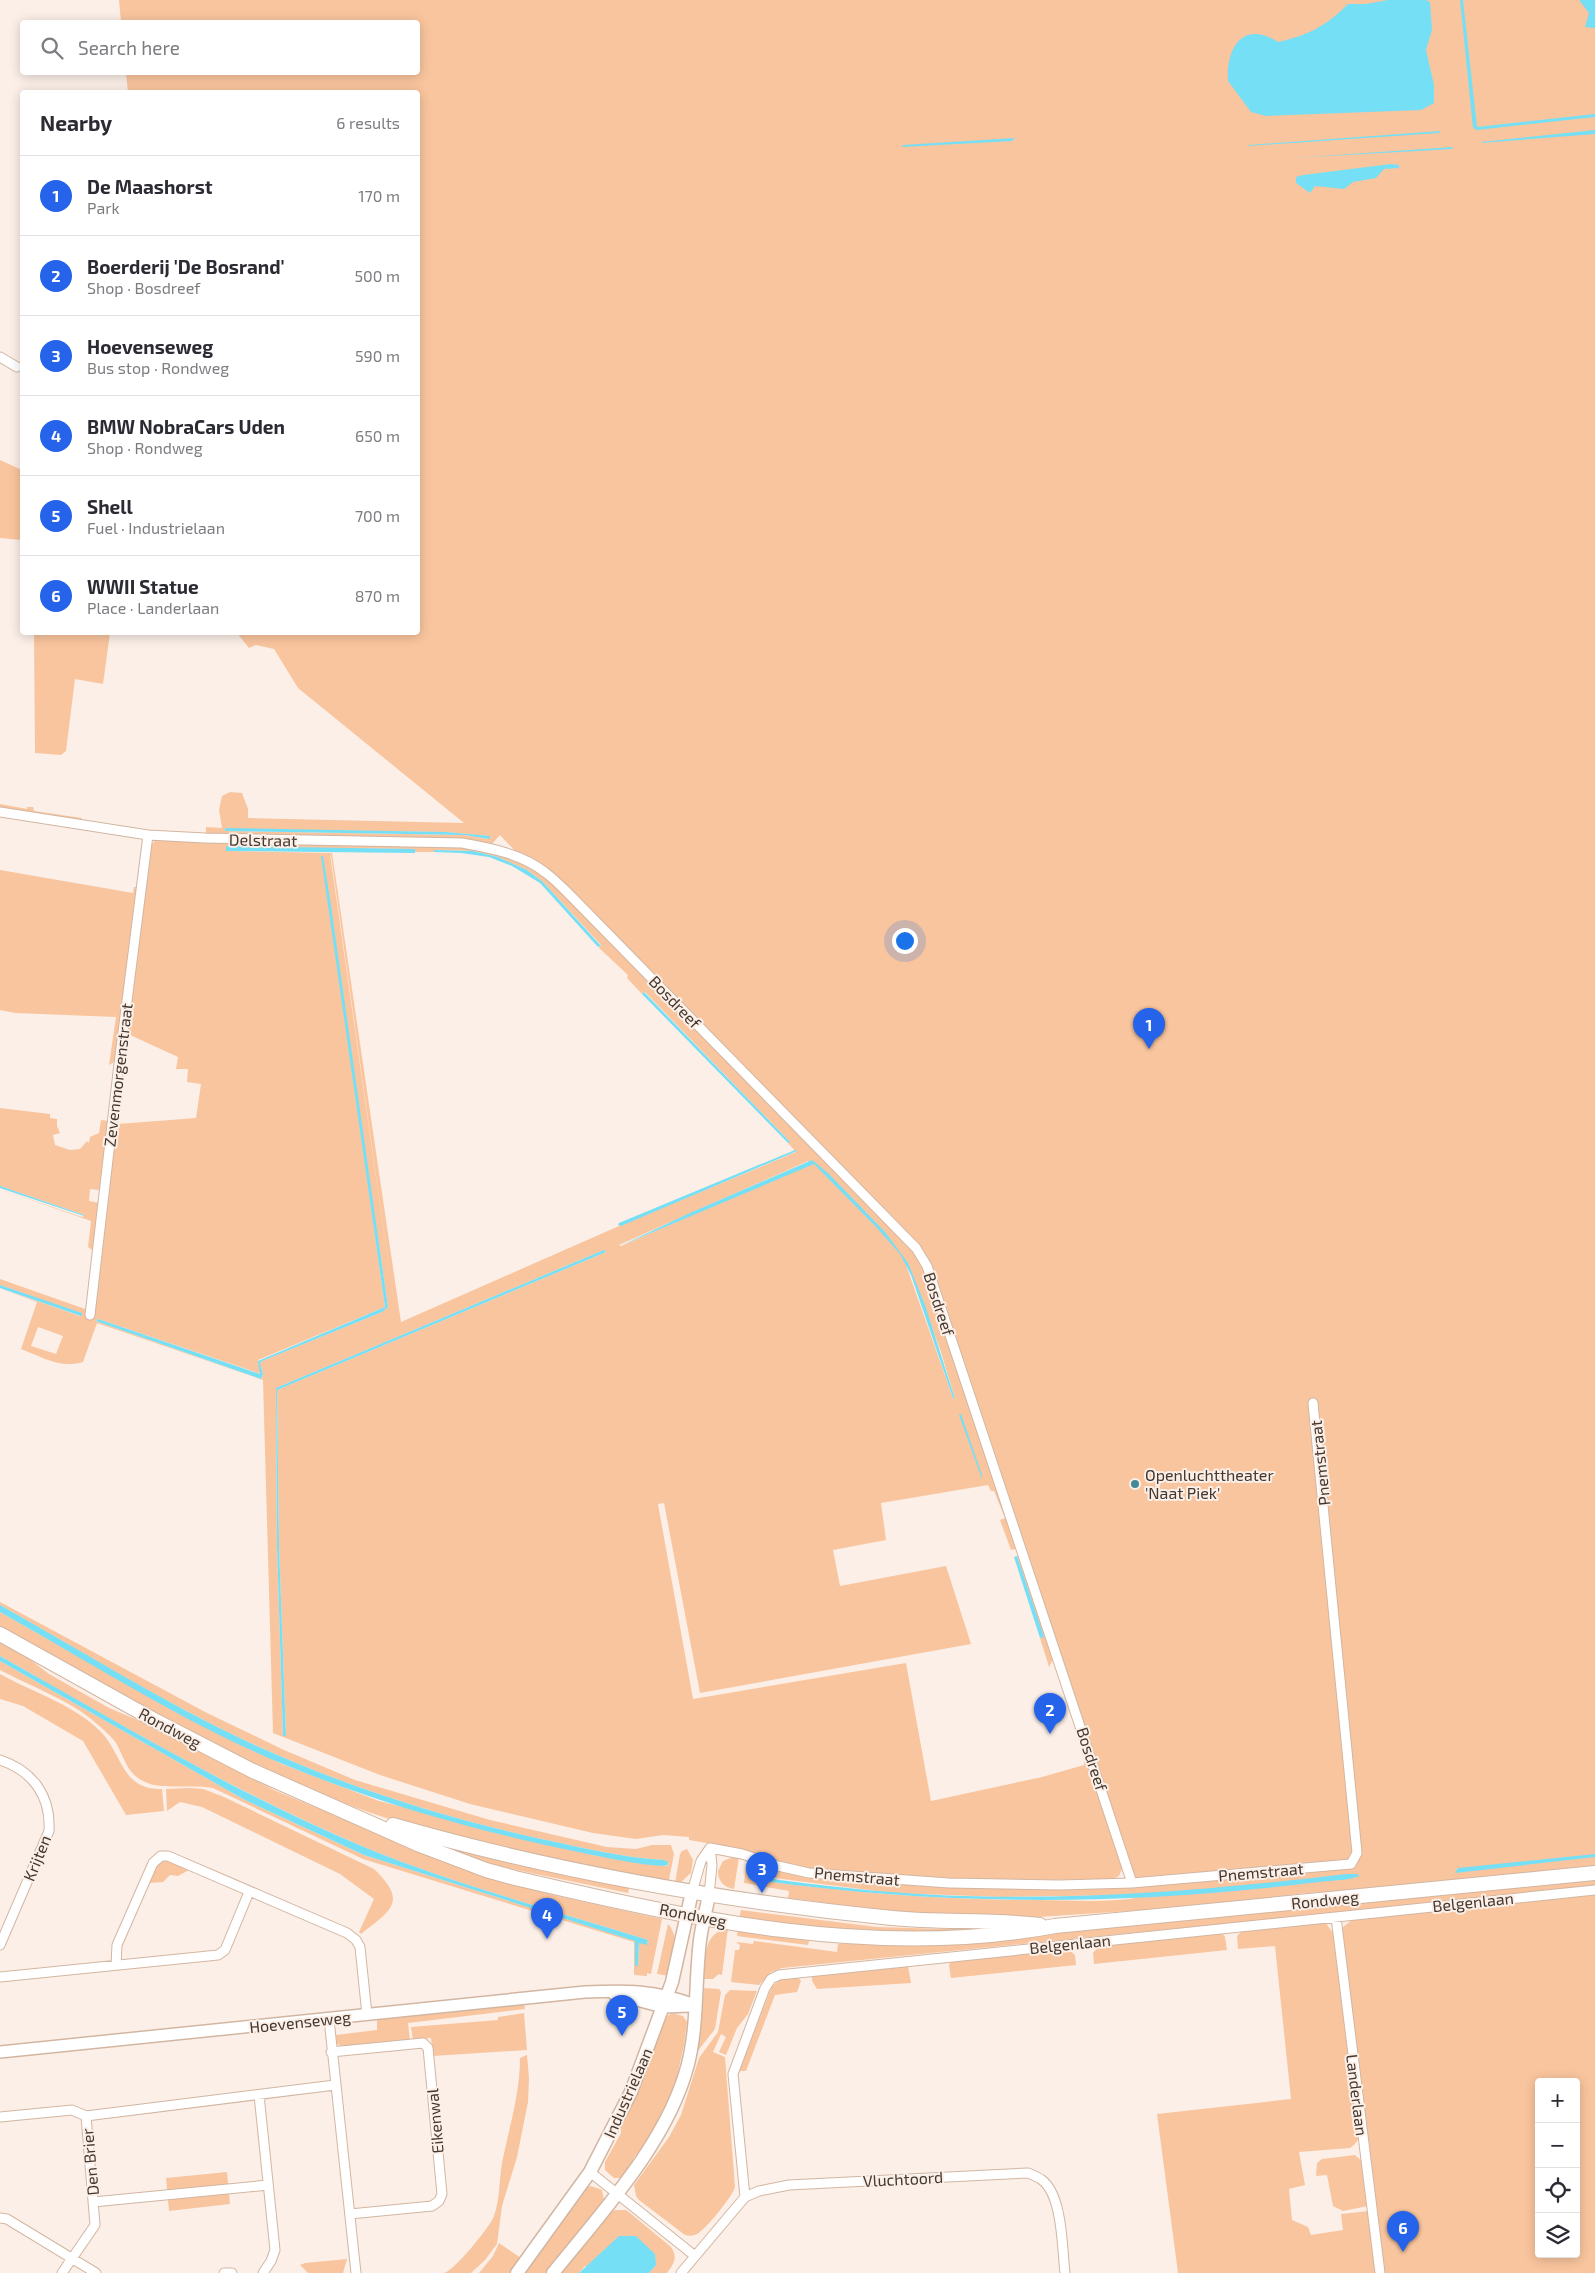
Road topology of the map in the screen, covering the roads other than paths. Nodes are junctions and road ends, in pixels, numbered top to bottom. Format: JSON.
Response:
{"nodes":[{"id":1,"x":0,"y":357,"type":"edge"},
{"id":2,"x":17,"y":367,"type":"dead end"},
{"id":3,"x":0,"y":812,"type":"edge"},
{"id":4,"x":148,"y":834,"type":"junction"},
{"id":5,"x":526,"y":861,"type":"joint"},
{"id":6,"x":90,"y":1315,"type":"dead end"},
{"id":7,"x":1313,"y":1403,"type":"dead end"},
{"id":8,"x":0,"y":1634,"type":"edge"},
{"id":9,"x":0,"y":1760,"type":"edge"},
{"id":10,"x":345,"y":1811,"type":"junction"},
{"id":11,"x":710,"y":1848,"type":"junction"},
{"id":12,"x":1595,"y":1873,"type":"edge"},
{"id":13,"x":1132,"y":1883,"type":"junction"},
{"id":14,"x":1595,"y":1890,"type":"edge"},
{"id":15,"x":249,"y":1892,"type":"junction"},
{"id":16,"x":692,"y":1892,"type":"junction"},
{"id":17,"x":709,"y":1895,"type":"junction"},
{"id":18,"x":687,"y":1914,"type":"junction"},
{"id":19,"x":1336,"y":1916,"type":"junction"},
{"id":20,"x":704,"y":1917,"type":"junction"},
{"id":21,"x":1055,"y":1926,"type":"junction"},
{"id":22,"x":0,"y":1945,"type":"edge"},
{"id":23,"x":116,"y":1966,"type":"junction"},
{"id":24,"x":0,"y":1977,"type":"edge"},
{"id":25,"x":600,"y":1991,"type":"junction"},
{"id":26,"x":668,"y":1995,"type":"junction"},
{"id":27,"x":696,"y":2005,"type":"junction"},
{"id":28,"x":663,"y":2007,"type":"junction"},
{"id":29,"x":367,"y":2015,"type":"junction"},
{"id":30,"x":329,"y":2018,"type":"junction"},
{"id":31,"x":0,"y":2052,"type":"edge"},
{"id":32,"x":332,"y":2052,"type":"junction"},
{"id":33,"x":335,"y":2085,"type":"junction"},
{"id":34,"x":259,"y":2094,"type":"junction"},
{"id":35,"x":86,"y":2116,"type":"junction"},
{"id":36,"x":0,"y":2117,"type":"edge"},
{"id":37,"x":590,"y":2172,"type":"junction"},
{"id":38,"x":268,"y":2185,"type":"junction"},
{"id":39,"x":618,"y":2192,"type":"junction"},
{"id":40,"x":745,"y":2197,"type":"junction"},
{"id":41,"x":94,"y":2202,"type":"junction"},
{"id":42,"x":350,"y":2214,"type":"junction"},
{"id":43,"x":0,"y":2218,"type":"edge"},
{"id":44,"x":695,"y":2256,"type":"junction"},
{"id":45,"x":71,"y":2258,"type":"junction"},
{"id":46,"x":62,"y":2273,"type":"edge"},
{"id":47,"x":96,"y":2273,"type":"edge"},
{"id":48,"x":224,"y":2273,"type":"edge"},
{"id":49,"x":232,"y":2273,"type":"edge"},
{"id":50,"x":263,"y":2273,"type":"edge"},
{"id":51,"x":356,"y":2273,"type":"edge"},
{"id":52,"x":517,"y":2273,"type":"edge"},
{"id":53,"x":553,"y":2273,"type":"edge"},
{"id":54,"x":681,"y":2273,"type":"edge"},
{"id":55,"x":1065,"y":2273,"type":"edge"},
{"id":56,"x":1380,"y":2273,"type":"edge"}],
"edges":[{"from":1,"to":2,"type":"street"},
{"from":3,"to":4,"type":"street","name":"Delstraat"},
{"from":4,"to":5,"type":"street","name":"Delstraat"},
{"from":4,"to":6,"type":"street","name":"Zevenmorgenstraat"},
{"from":5,"to":13,"type":"street","name":"Bosdreef"},
{"from":7,"to":13,"type":"street","name":"Pnemstraat"},
{"from":8,"to":10,"type":"main road","name":"Rondweg"},
{"from":9,"to":22,"type":"street","name":"Krijten"},
{"from":10,"to":16,"type":"main road","name":"Rondweg"},
{"from":10,"to":18,"type":"main road","name":"Rondweg"},
{"from":11,"to":13,"type":"street","name":"Pnemstraat"},
{"from":11,"to":16,"type":"street"},
{"from":11,"to":17,"type":"street"},
{"from":12,"to":21,"type":"main road","name":"Rondweg"},
{"from":14,"to":19,"type":"street","name":"Belgenlaan"},
{"from":15,"to":23,"type":"street"},
{"from":15,"to":23,"type":"street"},
{"from":15,"to":29,"type":"street"},
{"from":16,"to":17,"type":"main road","name":"Rondweg"},
{"from":16,"to":18,"type":"main road","name":"Industrielaan"},
{"from":17,"to":20,"type":"main road"},
{"from":17,"to":21,"type":"main road","name":"Rondweg"},
{"from":18,"to":20,"type":"main road","name":"Rondweg"},
{"from":18,"to":26,"type":"main road","name":"Industrielaan"},
{"from":19,"to":40,"type":"street","name":"Belgenlaan"},
{"from":19,"to":56,"type":"street","name":"Landerlaan"},
{"from":20,"to":21,"type":"main road","name":"Rondweg"},
{"from":20,"to":27,"type":"main road"},
{"from":23,"to":24,"type":"street"},
{"from":25,"to":26,"type":"street","name":"Hoevenseweg"},
{"from":25,"to":28,"type":"street","name":"Hoevenseweg"},
{"from":25,"to":29,"type":"street","name":"Hoevenseweg"},
{"from":26,"to":27,"type":"street","name":"Hoevenseweg"},
{"from":26,"to":28,"type":"main road","name":"Industrielaan"},
{"from":27,"to":28,"type":"street","name":"Hoevenseweg"},
{"from":27,"to":39,"type":"main road"},
{"from":28,"to":37,"type":"main road","name":"Industrielaan"},
{"from":29,"to":30,"type":"street","name":"Hoevenseweg"},
{"from":30,"to":31,"type":"street","name":"Hoevenseweg"},
{"from":30,"to":32,"type":"street"},
{"from":32,"to":33,"type":"street"},
{"from":32,"to":42,"type":"street","name":"Eikenwal"},
{"from":33,"to":34,"type":"street"},
{"from":33,"to":42,"type":"street"},
{"from":34,"to":35,"type":"street"},
{"from":34,"to":38,"type":"street"},
{"from":35,"to":36,"type":"street","name":"Den Brier"},
{"from":35,"to":41,"type":"street","name":"Den Brier"},
{"from":37,"to":39,"type":"street"},
{"from":37,"to":52,"type":"main road","name":"Industrielaan"},
{"from":38,"to":41,"type":"street"},
{"from":38,"to":50,"type":"street"},
{"from":39,"to":44,"type":"street"},
{"from":39,"to":53,"type":"main road"},
{"from":40,"to":44,"type":"street"},
{"from":40,"to":55,"type":"street","name":"Vluchtoord"},
{"from":41,"to":45,"type":"street","name":"Den Brier"},
{"from":42,"to":51,"type":"street"},
{"from":43,"to":45,"type":"street"},
{"from":44,"to":54,"type":"street"},
{"from":45,"to":46,"type":"street","name":"Den Brier"},
{"from":45,"to":47,"type":"street"},
{"from":48,"to":49,"type":"street"}]}
